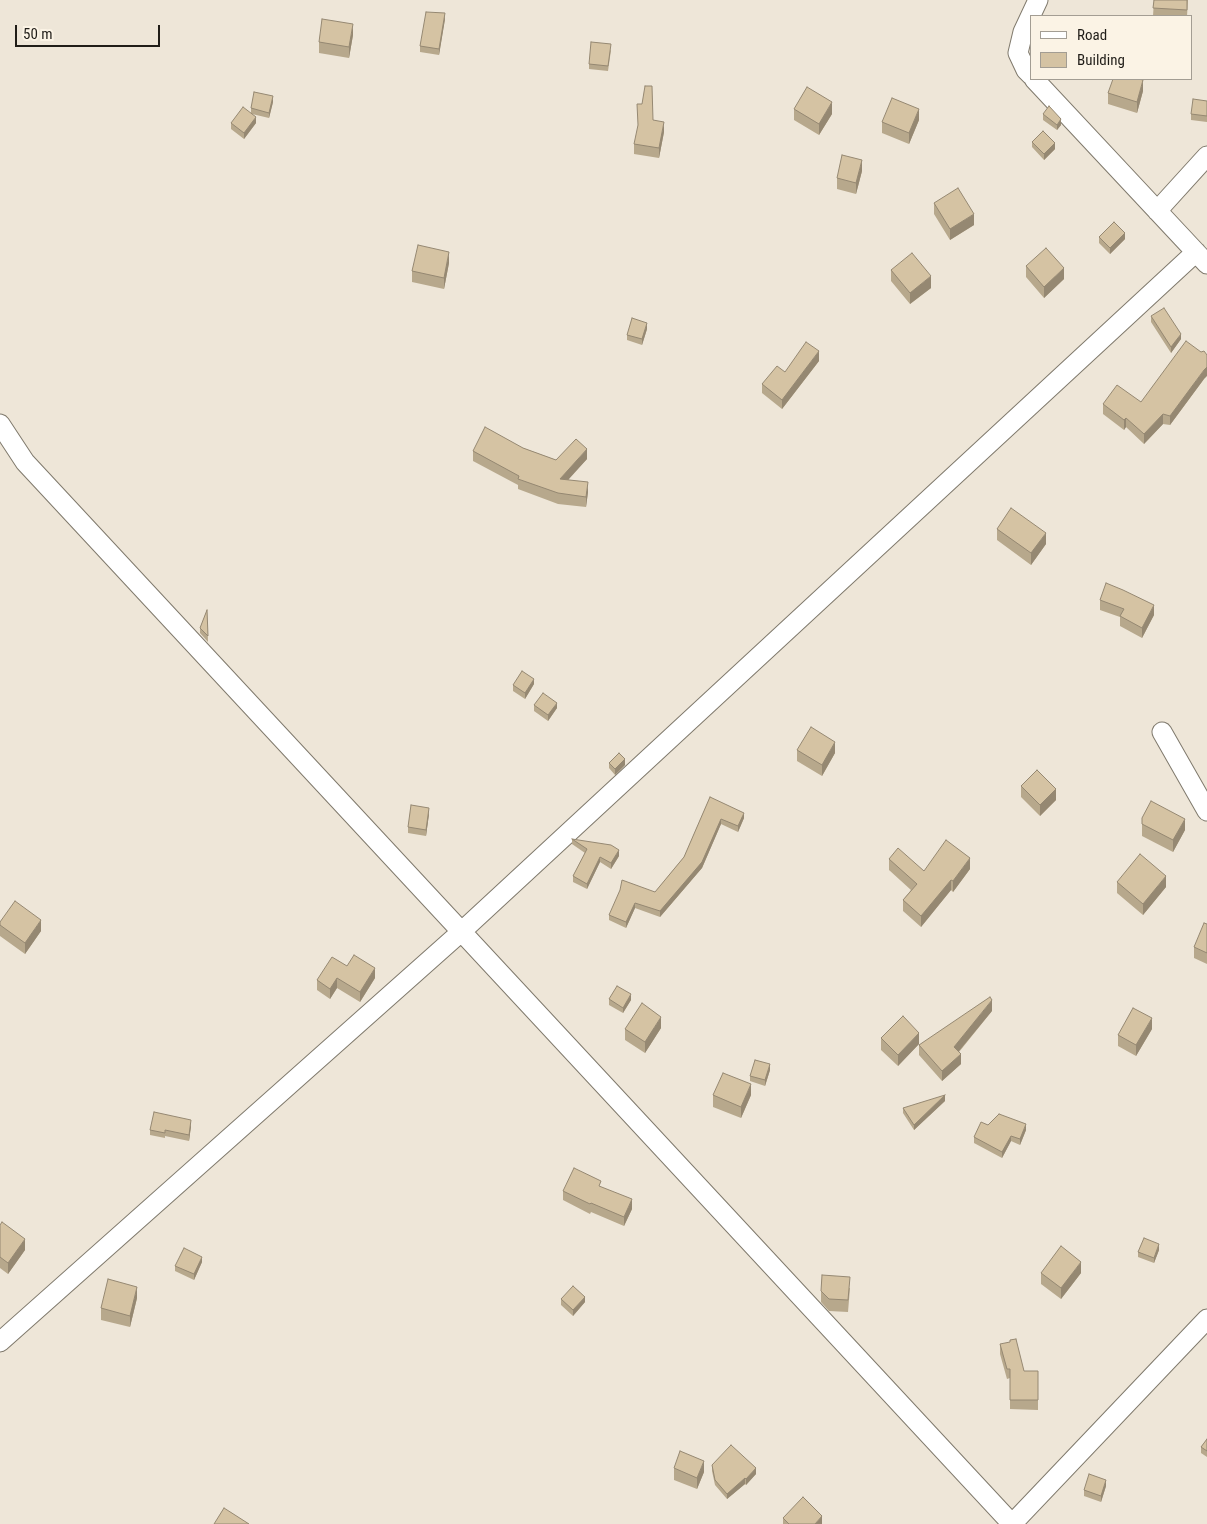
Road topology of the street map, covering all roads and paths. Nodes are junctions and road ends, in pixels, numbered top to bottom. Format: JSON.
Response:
{"nodes":[{"id":1,"x":1038,"y":0,"type":"edge"},
{"id":2,"x":1031,"y":15,"type":"edge"},
{"id":3,"x":1030,"y":17,"type":"edge"},
{"id":4,"x":1030,"y":74,"type":"edge"},
{"id":5,"x":1035,"y":80,"type":"edge"},
{"id":6,"x":1207,"y":156,"type":"edge"},
{"id":7,"x":1157,"y":211,"type":"junction"},
{"id":8,"x":1201,"y":258,"type":"edge"},
{"id":9,"x":0,"y":424,"type":"edge"},
{"id":10,"x":1162,"y":732,"type":"dead end"},
{"id":11,"x":1207,"y":811,"type":"edge"},
{"id":12,"x":461,"y":932,"type":"junction"},
{"id":13,"x":1207,"y":1319,"type":"edge"},
{"id":14,"x":0,"y":1342,"type":"edge"},
{"id":15,"x":1012,"y":1524,"type":"edge"}],
"edges":[{"from":1,"to":2,"type":"street"},
{"from":3,"to":4,"type":"street"},
{"from":5,"to":7,"type":"street"},
{"from":6,"to":7,"type":"street"},
{"from":7,"to":8,"type":"street"},
{"from":8,"to":12,"type":"street"},
{"from":9,"to":12,"type":"street"},
{"from":10,"to":11,"type":"street"},
{"from":12,"to":14,"type":"street"},
{"from":12,"to":15,"type":"street"},
{"from":13,"to":15,"type":"street"}]}
